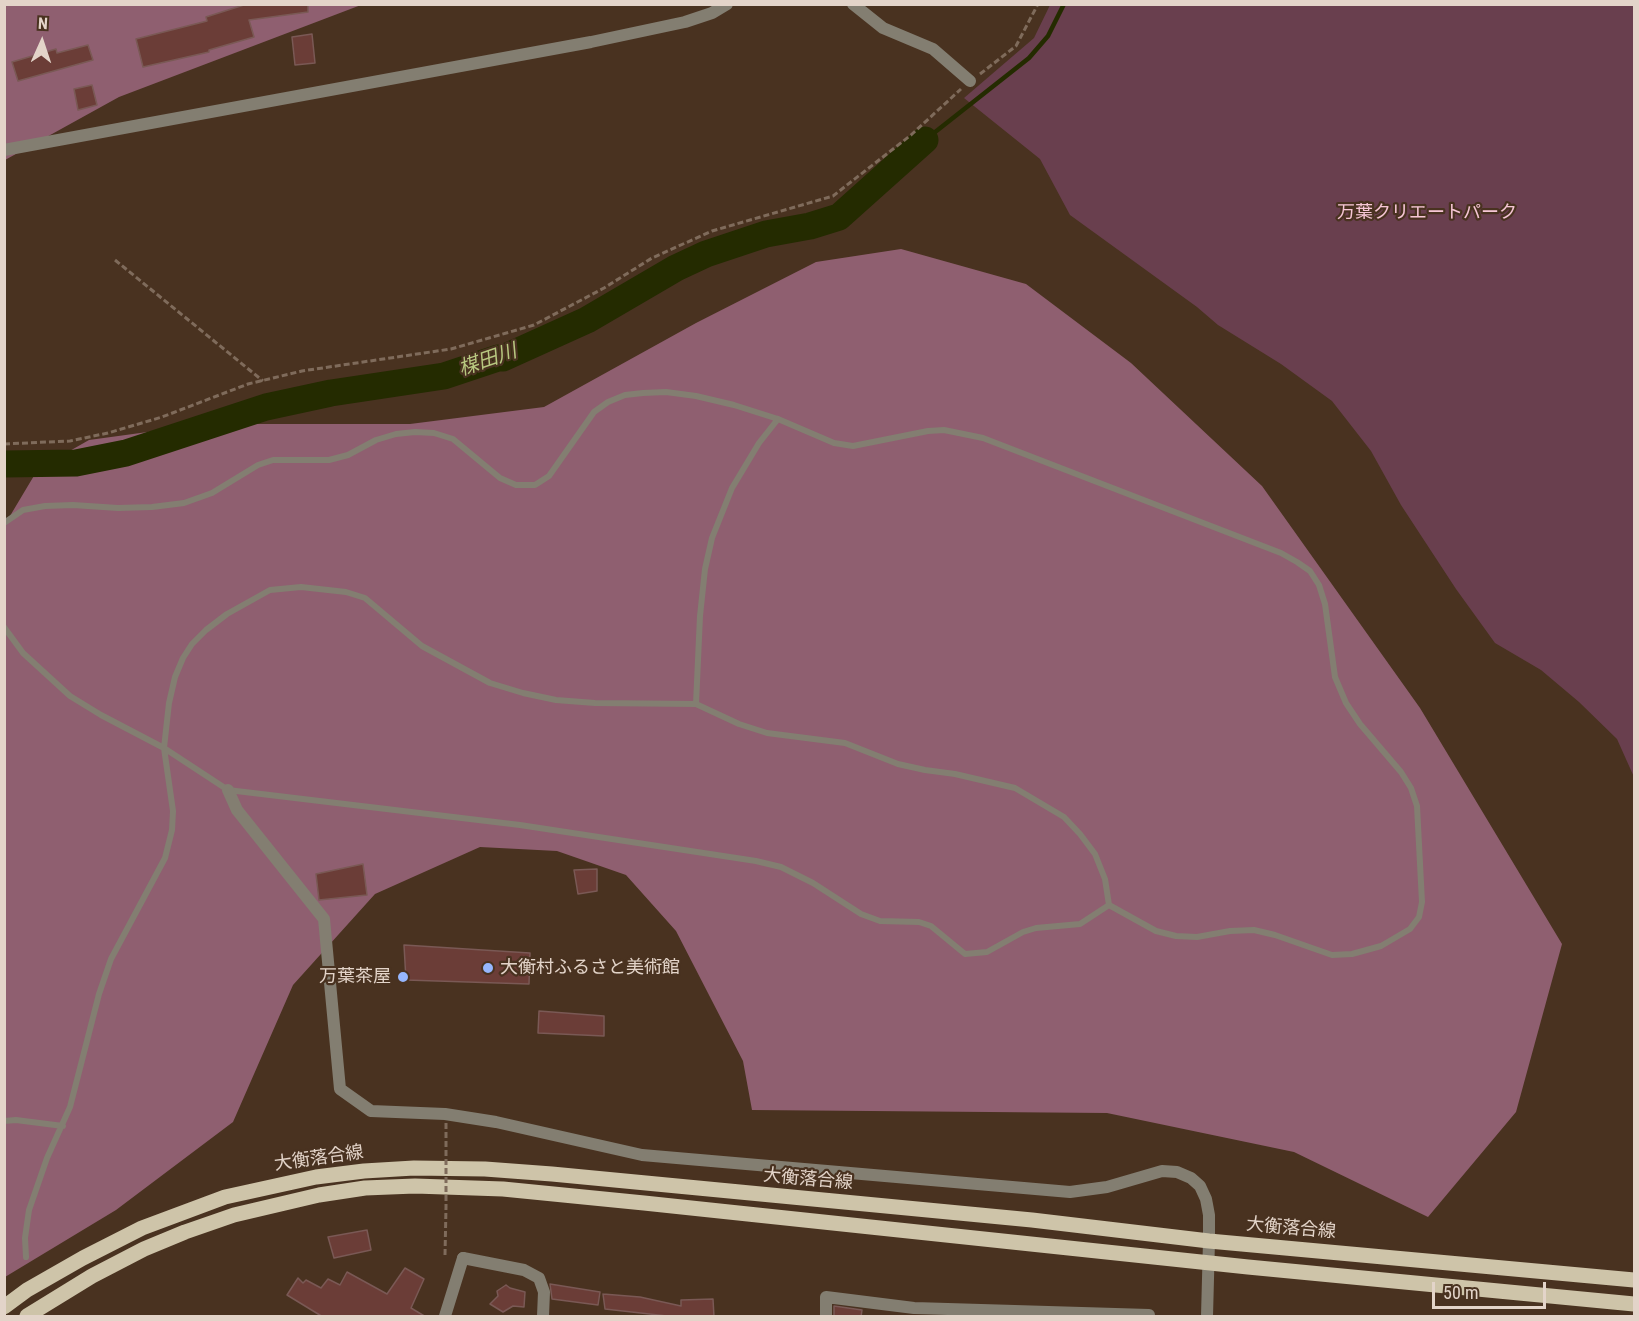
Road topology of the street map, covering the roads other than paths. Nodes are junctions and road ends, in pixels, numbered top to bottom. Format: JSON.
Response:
{"nodes":[{"id":1,"x":727,"y":4,"type":"edge"},
{"id":2,"x":853,"y":4,"type":"edge"},
{"id":3,"x":970,"y":81,"type":"road end"},
{"id":4,"x":4,"y":150,"type":"edge"},
{"id":5,"x":778,"y":419,"type":"junction"},
{"id":6,"x":4,"y":523,"type":"edge"},
{"id":7,"x":4,"y":627,"type":"edge"},
{"id":8,"x":7,"y":637,"type":"edge"},
{"id":9,"x":696,"y":704,"type":"junction"},
{"id":10,"x":164,"y":748,"type":"junction"},
{"id":11,"x":228,"y":790,"type":"junction"},
{"id":12,"x":1109,"y":904,"type":"junction"},
{"id":13,"x":4,"y":1121,"type":"edge"},
{"id":14,"x":63,"y":1126,"type":"junction"},
{"id":15,"x":1209,"y":1241,"type":"junction"},
{"id":16,"x":26,"y":1257,"type":"dead end"},
{"id":17,"x":1209,"y":1263,"type":"junction"},
{"id":18,"x":1635,"y":1280,"type":"edge"},
{"id":19,"x":1635,"y":1304,"type":"edge"},
{"id":20,"x":4,"y":1307,"type":"edge"},
{"id":21,"x":914,"y":1312,"type":"edge"},
{"id":22,"x":996,"y":1313,"type":"edge"},
{"id":23,"x":1086,"y":1315,"type":"edge"},
{"id":24,"x":27,"y":1317,"type":"edge"},
{"id":25,"x":445,"y":1317,"type":"edge"},
{"id":26,"x":543,"y":1317,"type":"edge"},
{"id":27,"x":825,"y":1317,"type":"edge"},
{"id":28,"x":1149,"y":1317,"type":"edge"},
{"id":29,"x":1206,"y":1317,"type":"edge"}],
"edges":[{"from":1,"to":4,"type":"street"},
{"from":2,"to":3,"type":"street"},
{"from":5,"to":6,"type":"lane"},
{"from":5,"to":9,"type":"lane"},
{"from":5,"to":12,"type":"lane"},
{"from":7,"to":8,"type":"lane"},
{"from":8,"to":10,"type":"lane"},
{"from":9,"to":10,"type":"lane"},
{"from":9,"to":12,"type":"lane"},
{"from":10,"to":11,"type":"lane"},
{"from":10,"to":14,"type":"lane"},
{"from":11,"to":12,"type":"lane"},
{"from":11,"to":15,"type":"street"},
{"from":13,"to":14,"type":"lane"},
{"from":14,"to":16,"type":"lane"},
{"from":15,"to":17,"type":"street"},
{"from":15,"to":18,"type":"main road","name":"大衡落合線"},
{"from":15,"to":20,"type":"main road","name":"大衡落合線"},
{"from":17,"to":19,"type":"main road","name":"大衡落合線"},
{"from":17,"to":24,"type":"main road","name":"大衡落合線"},
{"from":17,"to":29,"type":"street"},
{"from":21,"to":22,"type":"street"},
{"from":21,"to":27,"type":"street"},
{"from":22,"to":23,"type":"street"},
{"from":23,"to":28,"type":"street"},
{"from":25,"to":26,"type":"street"}]}
